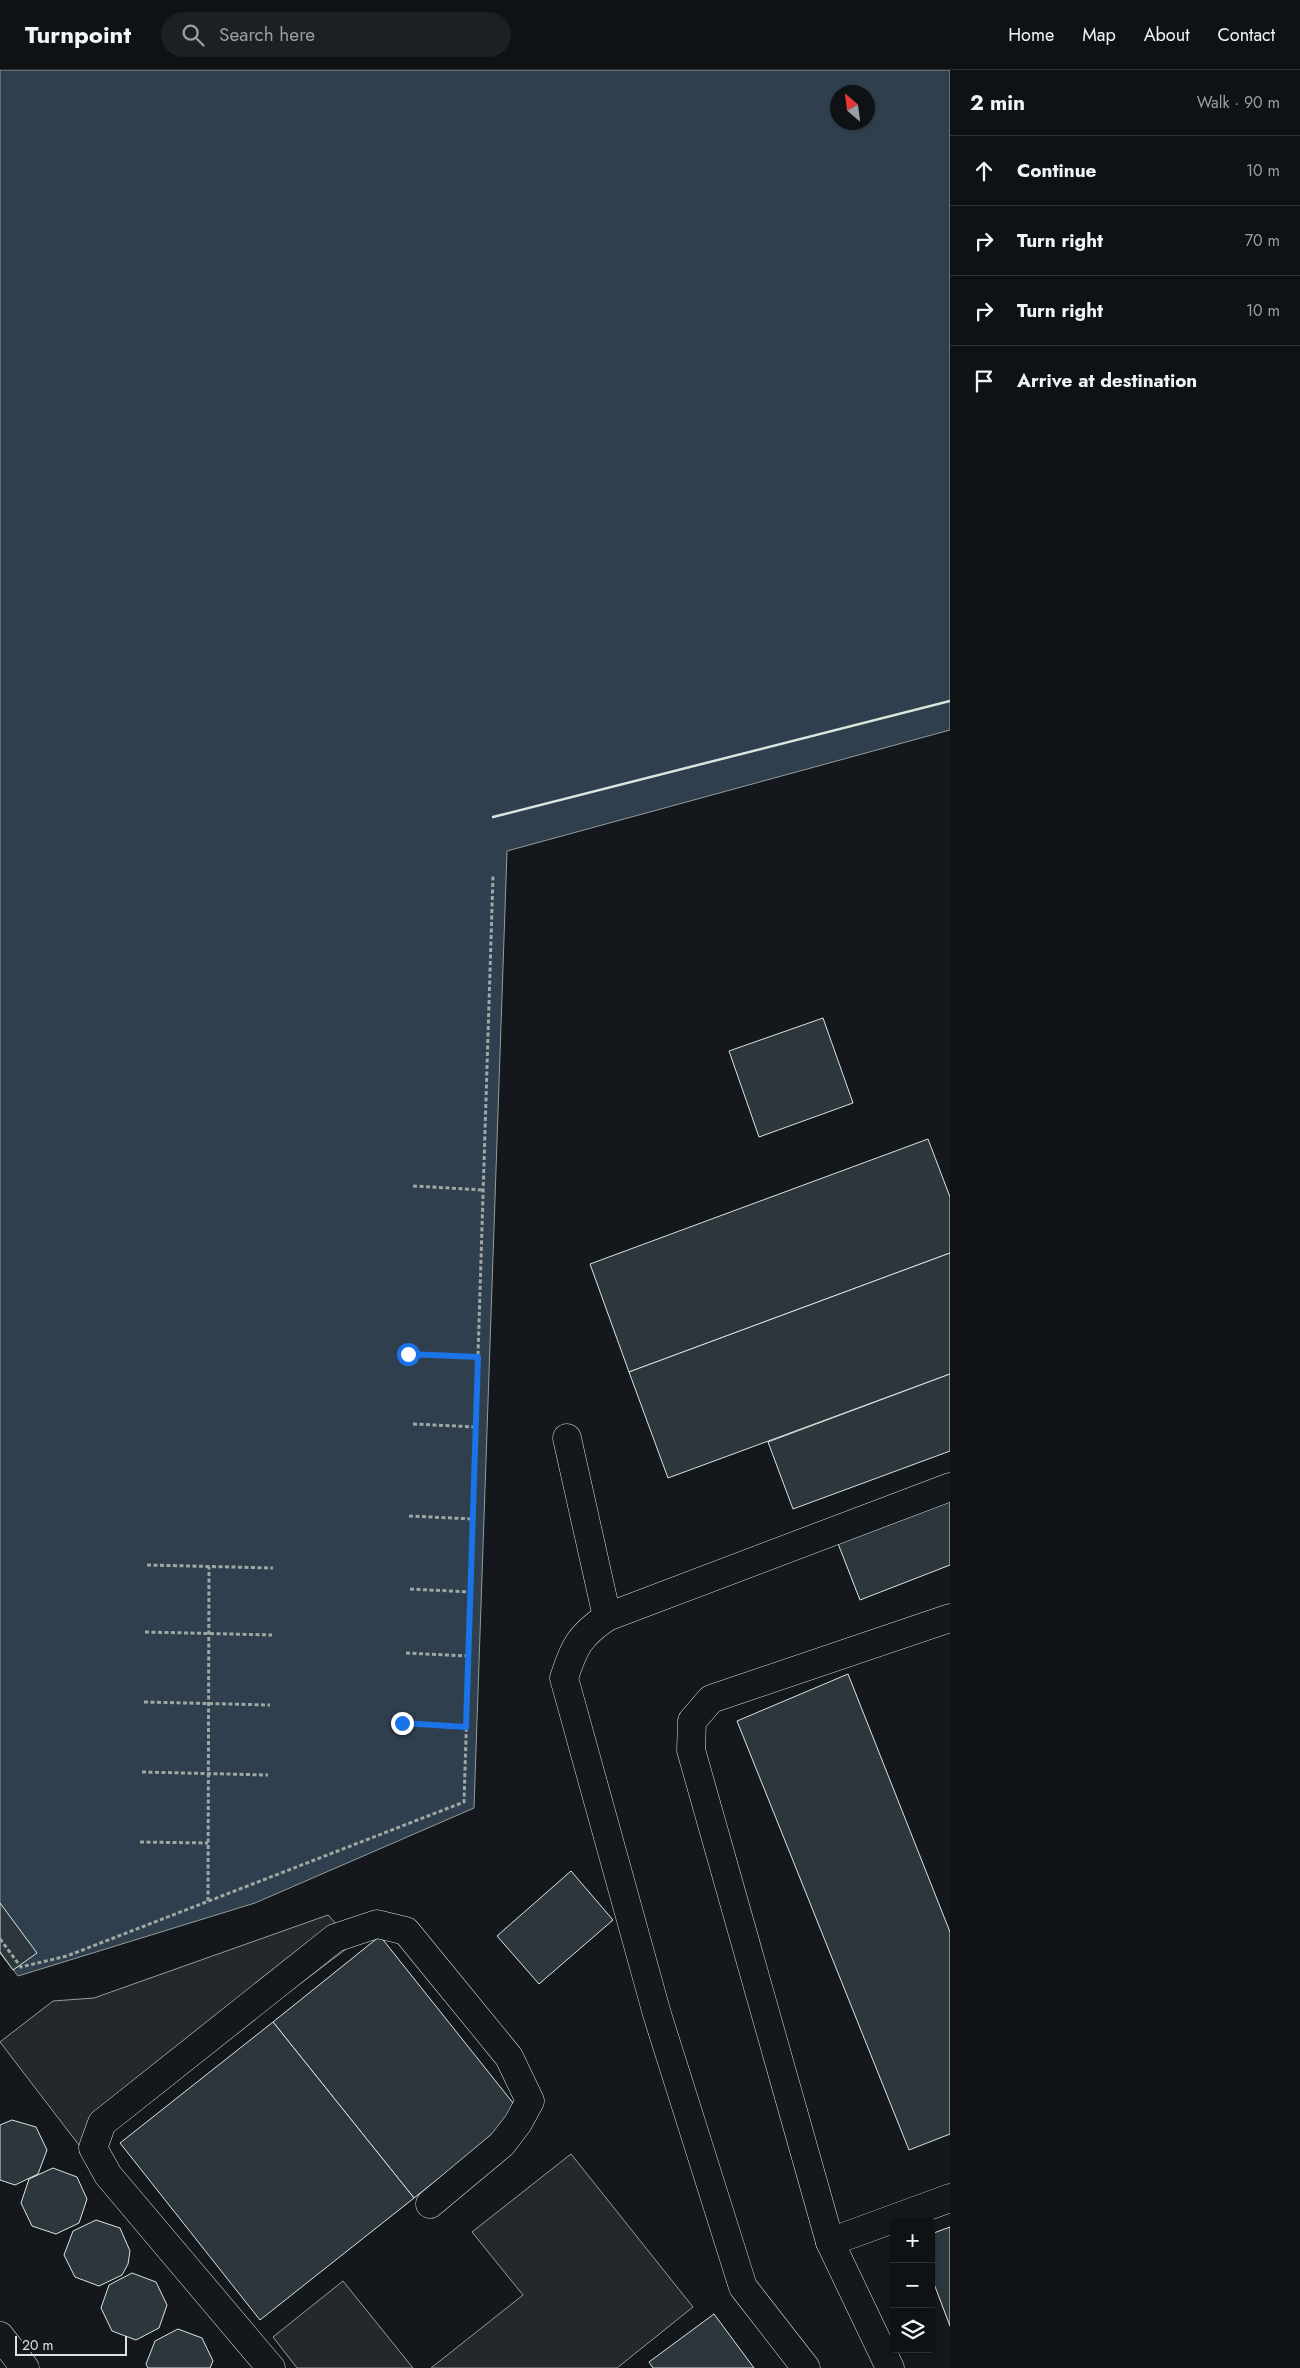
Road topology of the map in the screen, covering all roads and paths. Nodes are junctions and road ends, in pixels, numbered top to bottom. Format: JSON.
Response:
{"nodes":[{"id":1,"x":493,"y":876,"type":"dead end"},
{"id":2,"x":413,"y":1186,"type":"dead end"},
{"id":3,"x":483,"y":1190,"type":"junction"},
{"id":4,"x":408,"y":1354,"type":"dead end"},
{"id":5,"x":478,"y":1357,"type":"junction"},
{"id":6,"x":413,"y":1424,"type":"dead end"},
{"id":7,"x":476,"y":1427,"type":"junction"},
{"id":8,"x":567,"y":1438,"type":"dead end"},
{"id":9,"x":950,"y":1487,"type":"edge"},
{"id":10,"x":409,"y":1516,"type":"dead end"},
{"id":11,"x":473,"y":1520,"type":"junction"},
{"id":12,"x":147,"y":1565,"type":"dead end"},
{"id":13,"x":209,"y":1567,"type":"junction"},
{"id":14,"x":273,"y":1568,"type":"dead end"},
{"id":15,"x":410,"y":1589,"type":"dead end"},
{"id":16,"x":471,"y":1592,"type":"junction"},
{"id":17,"x":607,"y":1617,"type":"junction"},
{"id":18,"x":950,"y":1618,"type":"edge"},
{"id":19,"x":145,"y":1632,"type":"dead end"},
{"id":20,"x":209,"y":1634,"type":"junction"},
{"id":21,"x":272,"y":1635,"type":"dead end"},
{"id":22,"x":406,"y":1653,"type":"dead end"},
{"id":23,"x":468,"y":1656,"type":"junction"},
{"id":24,"x":144,"y":1702,"type":"dead end"},
{"id":25,"x":209,"y":1704,"type":"junction"},
{"id":26,"x":270,"y":1705,"type":"dead end"},
{"id":27,"x":402,"y":1723,"type":"dead end"},
{"id":28,"x":466,"y":1727,"type":"junction"},
{"id":29,"x":142,"y":1772,"type":"dead end"},
{"id":30,"x":208,"y":1774,"type":"junction"},
{"id":31,"x":268,"y":1775,"type":"dead end"},
{"id":32,"x":140,"y":1842,"type":"dead end"},
{"id":33,"x":208,"y":1843,"type":"junction"},
{"id":34,"x":208,"y":1901,"type":"junction"},
{"id":35,"x":0,"y":1939,"type":"edge"},
{"id":36,"x":950,"y":2198,"type":"edge"},
{"id":37,"x":430,"y":2204,"type":"dead end"},
{"id":38,"x":830,"y":2242,"type":"junction"},
{"id":39,"x":0,"y":2336,"type":"edge"},
{"id":40,"x":25,"y":2368,"type":"edge"},
{"id":41,"x":271,"y":2368,"type":"edge"},
{"id":42,"x":806,"y":2368,"type":"edge"},
{"id":43,"x":890,"y":2368,"type":"edge"}],
"edges":[{"from":1,"to":3,"type":"path"},
{"from":2,"to":3,"type":"path"},
{"from":3,"to":5,"type":"path"},
{"from":4,"to":5,"type":"path"},
{"from":5,"to":7,"type":"path"},
{"from":6,"to":7,"type":"path"},
{"from":7,"to":11,"type":"path"},
{"from":8,"to":17,"type":"lane"},
{"from":9,"to":17,"type":"lane"},
{"from":10,"to":11,"type":"path"},
{"from":11,"to":16,"type":"path"},
{"from":12,"to":13,"type":"path"},
{"from":13,"to":14,"type":"path"},
{"from":13,"to":20,"type":"path"},
{"from":15,"to":16,"type":"path"},
{"from":16,"to":23,"type":"path"},
{"from":17,"to":42,"type":"lane"},
{"from":18,"to":38,"type":"lane"},
{"from":19,"to":20,"type":"path"},
{"from":20,"to":21,"type":"path"},
{"from":20,"to":25,"type":"path"},
{"from":22,"to":23,"type":"path"},
{"from":23,"to":28,"type":"path"},
{"from":24,"to":25,"type":"path"},
{"from":25,"to":26,"type":"path"},
{"from":25,"to":30,"type":"path"},
{"from":27,"to":28,"type":"path"},
{"from":28,"to":34,"type":"path"},
{"from":29,"to":30,"type":"path"},
{"from":30,"to":31,"type":"path"},
{"from":30,"to":33,"type":"path"},
{"from":32,"to":33,"type":"path"},
{"from":33,"to":34,"type":"path"},
{"from":34,"to":35,"type":"path"},
{"from":36,"to":38,"type":"lane"},
{"from":37,"to":41,"type":"lane"},
{"from":38,"to":43,"type":"lane"},
{"from":39,"to":40,"type":"lane"}]}
